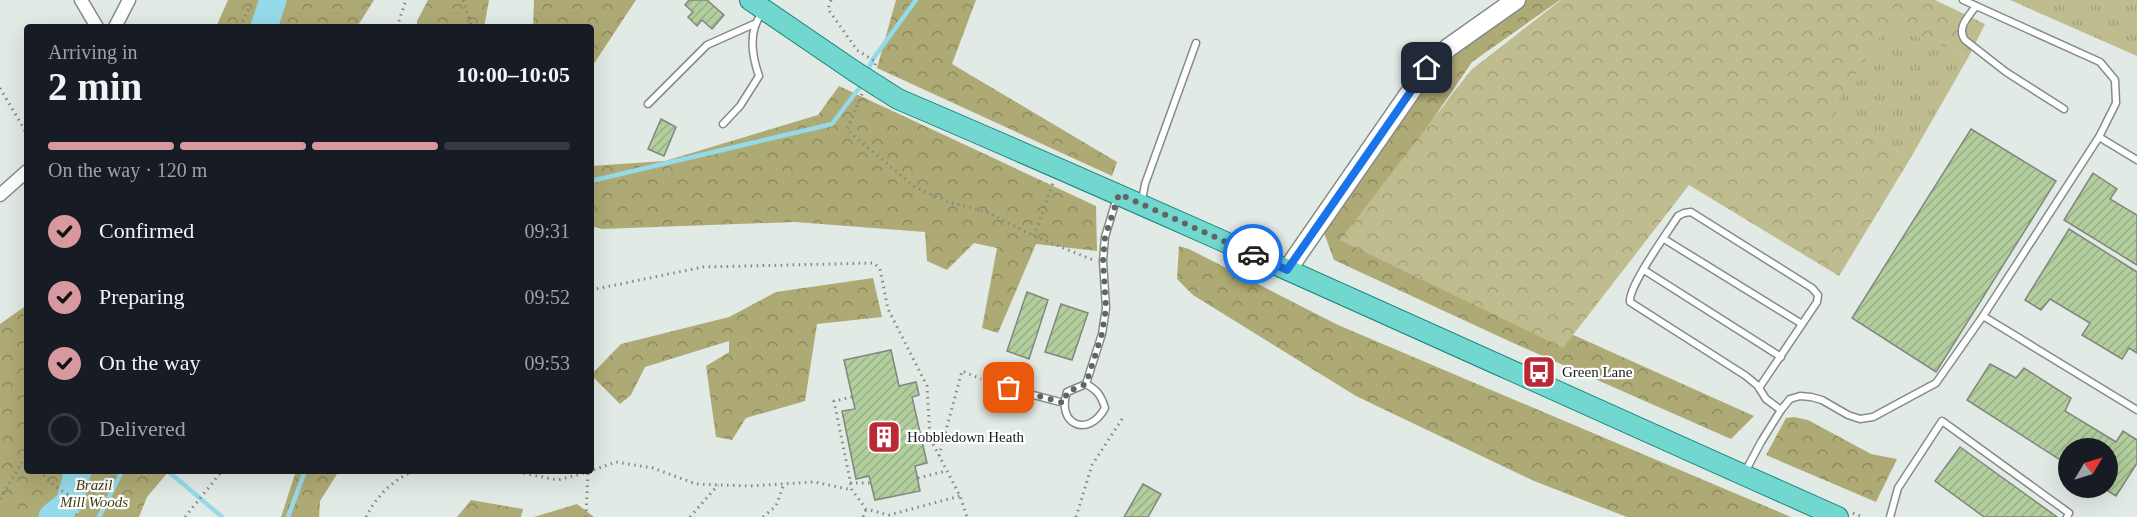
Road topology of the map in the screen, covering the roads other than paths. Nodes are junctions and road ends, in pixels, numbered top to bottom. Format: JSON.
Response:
{"nodes":[{"id":1,"x":81,"y":0,"type":"edge"},
{"id":2,"x":129,"y":0,"type":"edge"},
{"id":3,"x":1516,"y":0,"type":"edge"},
{"id":4,"x":1963,"y":0,"type":"edge"},
{"id":5,"x":1976,"y":6,"type":"junction"},
{"id":6,"x":756,"y":11,"type":"edge"},
{"id":7,"x":95,"y":24,"type":"edge"},
{"id":8,"x":117,"y":24,"type":"edge"},
{"id":9,"x":1196,"y":43,"type":"dead end"},
{"id":10,"x":648,"y":104,"type":"dead end"},
{"id":11,"x":2064,"y":109,"type":"dead end"},
{"id":12,"x":723,"y":124,"type":"dead end"},
{"id":13,"x":2099,"y":137,"type":"junction"},
{"id":14,"x":2137,"y":160,"type":"edge"},
{"id":15,"x":24,"y":174,"type":"edge"},
{"id":16,"x":1119,"y":194,"type":"junction"},
{"id":17,"x":0,"y":195,"type":"edge"},
{"id":18,"x":1141,"y":204,"type":"junction"},
{"id":19,"x":1664,"y":239,"type":"junction"},
{"id":20,"x":1287,"y":270,"type":"junction"},
{"id":21,"x":1644,"y":270,"type":"junction"},
{"id":22,"x":1983,"y":316,"type":"junction"},
{"id":23,"x":1802,"y":324,"type":"junction"},
{"id":24,"x":1780,"y":357,"type":"junction"},
{"id":25,"x":991,"y":384,"type":"road end"},
{"id":26,"x":1086,"y":384,"type":"junction"},
{"id":27,"x":1759,"y":388,"type":"junction"},
{"id":28,"x":1064,"y":403,"type":"junction"},
{"id":29,"x":1781,"y":410,"type":"junction"},
{"id":30,"x":2137,"y":410,"type":"edge"},
{"id":31,"x":1744,"y":475,"type":"junction"},
{"id":32,"x":1839,"y":517,"type":"edge"},
{"id":33,"x":1890,"y":517,"type":"edge"},
{"id":34,"x":2067,"y":517,"type":"edge"}],
"edges":[{"from":1,"to":7,"type":"street"},
{"from":2,"to":8,"type":"street"},
{"from":3,"to":20,"type":"street"},
{"from":4,"to":5,"type":"lane"},
{"from":5,"to":11,"type":"lane"},
{"from":5,"to":13,"type":"lane"},
{"from":6,"to":10,"type":"lane"},
{"from":6,"to":12,"type":"lane"},
{"from":6,"to":16,"type":"main road","bridge":true},
{"from":9,"to":18,"type":"lane"},
{"from":13,"to":14,"type":"lane"},
{"from":13,"to":22,"type":"lane"},
{"from":15,"to":17,"type":"street"},
{"from":16,"to":18,"type":"main road"},
{"from":16,"to":26,"type":"lane"},
{"from":18,"to":20,"type":"main road"},
{"from":19,"to":21,"type":"lane"},
{"from":19,"to":23,"type":"lane"},
{"from":19,"to":23,"type":"lane"},
{"from":20,"to":31,"type":"main road"},
{"from":21,"to":24,"type":"lane"},
{"from":21,"to":27,"type":"lane"},
{"from":22,"to":29,"type":"lane"},
{"from":22,"to":30,"type":"lane"},
{"from":23,"to":24,"type":"lane"},
{"from":24,"to":27,"type":"lane"},
{"from":25,"to":28,"type":"lane"},
{"from":26,"to":28,"type":"lane"},
{"from":26,"to":28,"type":"lane"},
{"from":27,"to":29,"type":"lane"},
{"from":29,"to":31,"type":"lane"},
{"from":31,"to":32,"type":"main road"},
{"from":33,"to":34,"type":"lane"}]}
